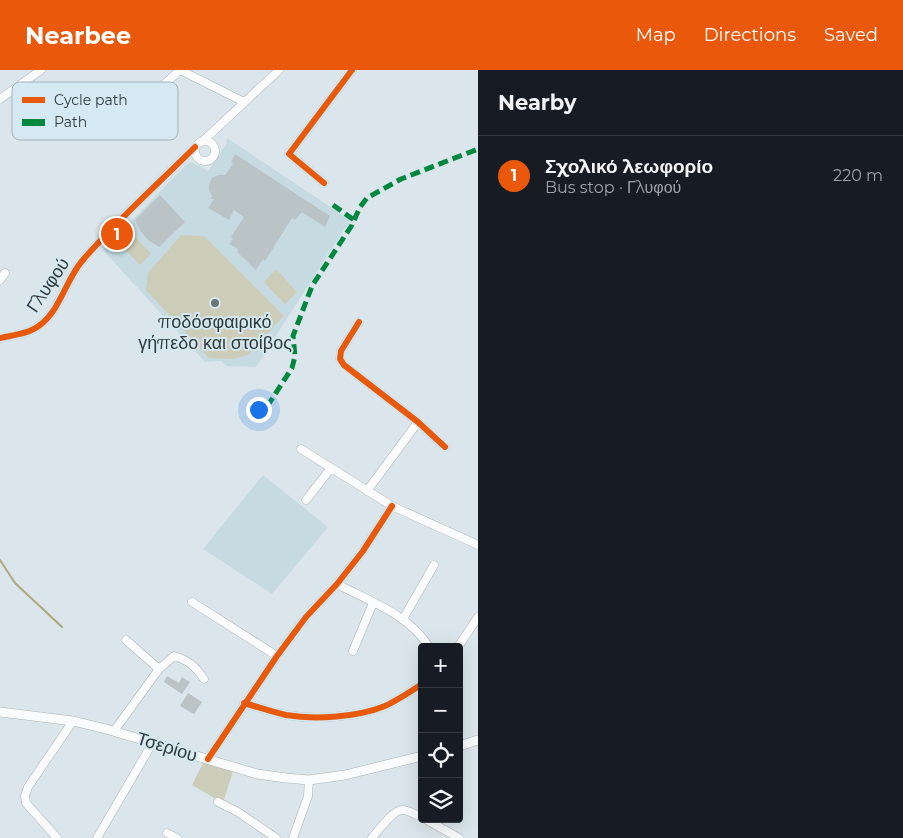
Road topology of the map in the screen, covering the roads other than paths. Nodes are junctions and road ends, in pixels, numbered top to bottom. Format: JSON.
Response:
{"nodes":[{"id":1,"x":41,"y":70,"type":"edge"},
{"id":2,"x":180,"y":70,"type":"edge"},
{"id":3,"x":279,"y":70,"type":"edge"},
{"id":4,"x":348,"y":71,"type":"edge"},
{"id":5,"x":24,"y":82,"type":"edge"},
{"id":6,"x":167,"y":82,"type":"edge"},
{"id":7,"x":12,"y":91,"type":"edge"},
{"id":8,"x":0,"y":99,"type":"edge"},
{"id":9,"x":244,"y":102,"type":"junction"},
{"id":10,"x":204,"y":140,"type":"junction"},
{"id":11,"x":195,"y":146,"type":"junction"},
{"id":12,"x":324,"y":184,"type":"dead end"},
{"id":13,"x":359,"y":322,"type":"dead end"},
{"id":14,"x":0,"y":338,"type":"edge"},
{"id":15,"x":418,"y":422,"type":"junction"},
{"id":16,"x":445,"y":446,"type":"dead end"},
{"id":17,"x":301,"y":449,"type":"dead end"},
{"id":18,"x":331,"y":468,"type":"junction"},
{"id":19,"x":367,"y":491,"type":"junction"},
{"id":20,"x":306,"y":500,"type":"dead end"},
{"id":21,"x":392,"y":506,"type":"junction"},
{"id":22,"x":478,"y":545,"type":"edge"},
{"id":23,"x":434,"y":565,"type":"dead end"},
{"id":24,"x":337,"y":584,"type":"junction"},
{"id":25,"x":192,"y":602,"type":"dead end"},
{"id":26,"x":373,"y":603,"type":"junction"},
{"id":27,"x":478,"y":617,"type":"edge"},
{"id":28,"x":403,"y":619,"type":"junction"},
{"id":29,"x":126,"y":640,"type":"dead end"},
{"id":30,"x":426,"y":643,"type":"edge"},
{"id":31,"x":461,"y":643,"type":"edge"},
{"id":32,"x":353,"y":651,"type":"dead end"},
{"id":33,"x":277,"y":656,"type":"junction"},
{"id":34,"x":159,"y":669,"type":"junction"},
{"id":35,"x":204,"y":679,"type":"dead end"},
{"id":36,"x":418,"y":687,"type":"edge"},
{"id":37,"x":244,"y":703,"type":"junction"},
{"id":38,"x":0,"y":712,"type":"edge"},
{"id":39,"x":73,"y":721,"type":"junction"},
{"id":40,"x":114,"y":730,"type":"junction"},
{"id":41,"x":478,"y":740,"type":"edge"},
{"id":42,"x":153,"y":742,"type":"junction"},
{"id":43,"x":463,"y":745,"type":"edge"},
{"id":44,"x":418,"y":757,"type":"edge"},
{"id":45,"x":208,"y":759,"type":"junction"},
{"id":46,"x":309,"y":780,"type":"junction"},
{"id":47,"x":218,"y":802,"type":"dead end"},
{"id":48,"x":418,"y":815,"type":"edge"},
{"id":49,"x":429,"y":823,"type":"edge"},
{"id":50,"x":166,"y":832,"type":"dead end"},
{"id":51,"x":445,"y":835,"type":"edge"},
{"id":52,"x":58,"y":838,"type":"edge"},
{"id":53,"x":97,"y":838,"type":"edge"},
{"id":54,"x":177,"y":838,"type":"edge"},
{"id":55,"x":276,"y":838,"type":"edge"},
{"id":56,"x":293,"y":838,"type":"edge"},
{"id":57,"x":372,"y":838,"type":"edge"},
{"id":58,"x":459,"y":838,"type":"edge"}],
"edges":[{"from":1,"to":5,"type":"street"},
{"from":2,"to":6,"type":"street"},
{"from":2,"to":9,"type":"street"},
{"from":3,"to":9,"type":"street"},
{"from":4,"to":12,"type":"street"},
{"from":7,"to":8,"type":"street"},
{"from":9,"to":10,"type":"street"},
{"from":10,"to":11,"type":"street"},
{"from":10,"to":11,"type":"street"},
{"from":11,"to":14,"type":"street","name":"Γλυφού"},
{"from":13,"to":15,"type":"street"},
{"from":15,"to":16,"type":"street"},
{"from":15,"to":19,"type":"street"},
{"from":17,"to":18,"type":"street"},
{"from":18,"to":19,"type":"street"},
{"from":18,"to":20,"type":"street"},
{"from":19,"to":21,"type":"street"},
{"from":21,"to":22,"type":"street"},
{"from":21,"to":24,"type":"street"},
{"from":23,"to":28,"type":"street"},
{"from":24,"to":26,"type":"street"},
{"from":24,"to":33,"type":"street"},
{"from":25,"to":33,"type":"street"},
{"from":26,"to":28,"type":"street"},
{"from":26,"to":32,"type":"street"},
{"from":27,"to":31,"type":"street"},
{"from":28,"to":30,"type":"street"},
{"from":29,"to":34,"type":"street"},
{"from":33,"to":37,"type":"street"},
{"from":34,"to":35,"type":"street"},
{"from":34,"to":40,"type":"street"},
{"from":36,"to":37,"type":"street"},
{"from":37,"to":45,"type":"street"},
{"from":38,"to":39,"type":"main road","name":"Τσερίου"},
{"from":39,"to":40,"type":"main road","name":"Τσερίου"},
{"from":39,"to":52,"type":"street"},
{"from":40,"to":42,"type":"main road","name":"Τσερίου"},
{"from":41,"to":43,"type":"main road"},
{"from":42,"to":45,"type":"main road","name":"Τσερίου"},
{"from":42,"to":53,"type":"street"},
{"from":44,"to":46,"type":"main road","name":"Τσερίου"},
{"from":45,"to":46,"type":"main road","name":"Τσερίου"},
{"from":46,"to":56,"type":"street"},
{"from":47,"to":55,"type":"street"},
{"from":48,"to":57,"type":"street"},
{"from":49,"to":51,"type":"street"},
{"from":50,"to":54,"type":"street"},
{"from":51,"to":58,"type":"street"}]}
